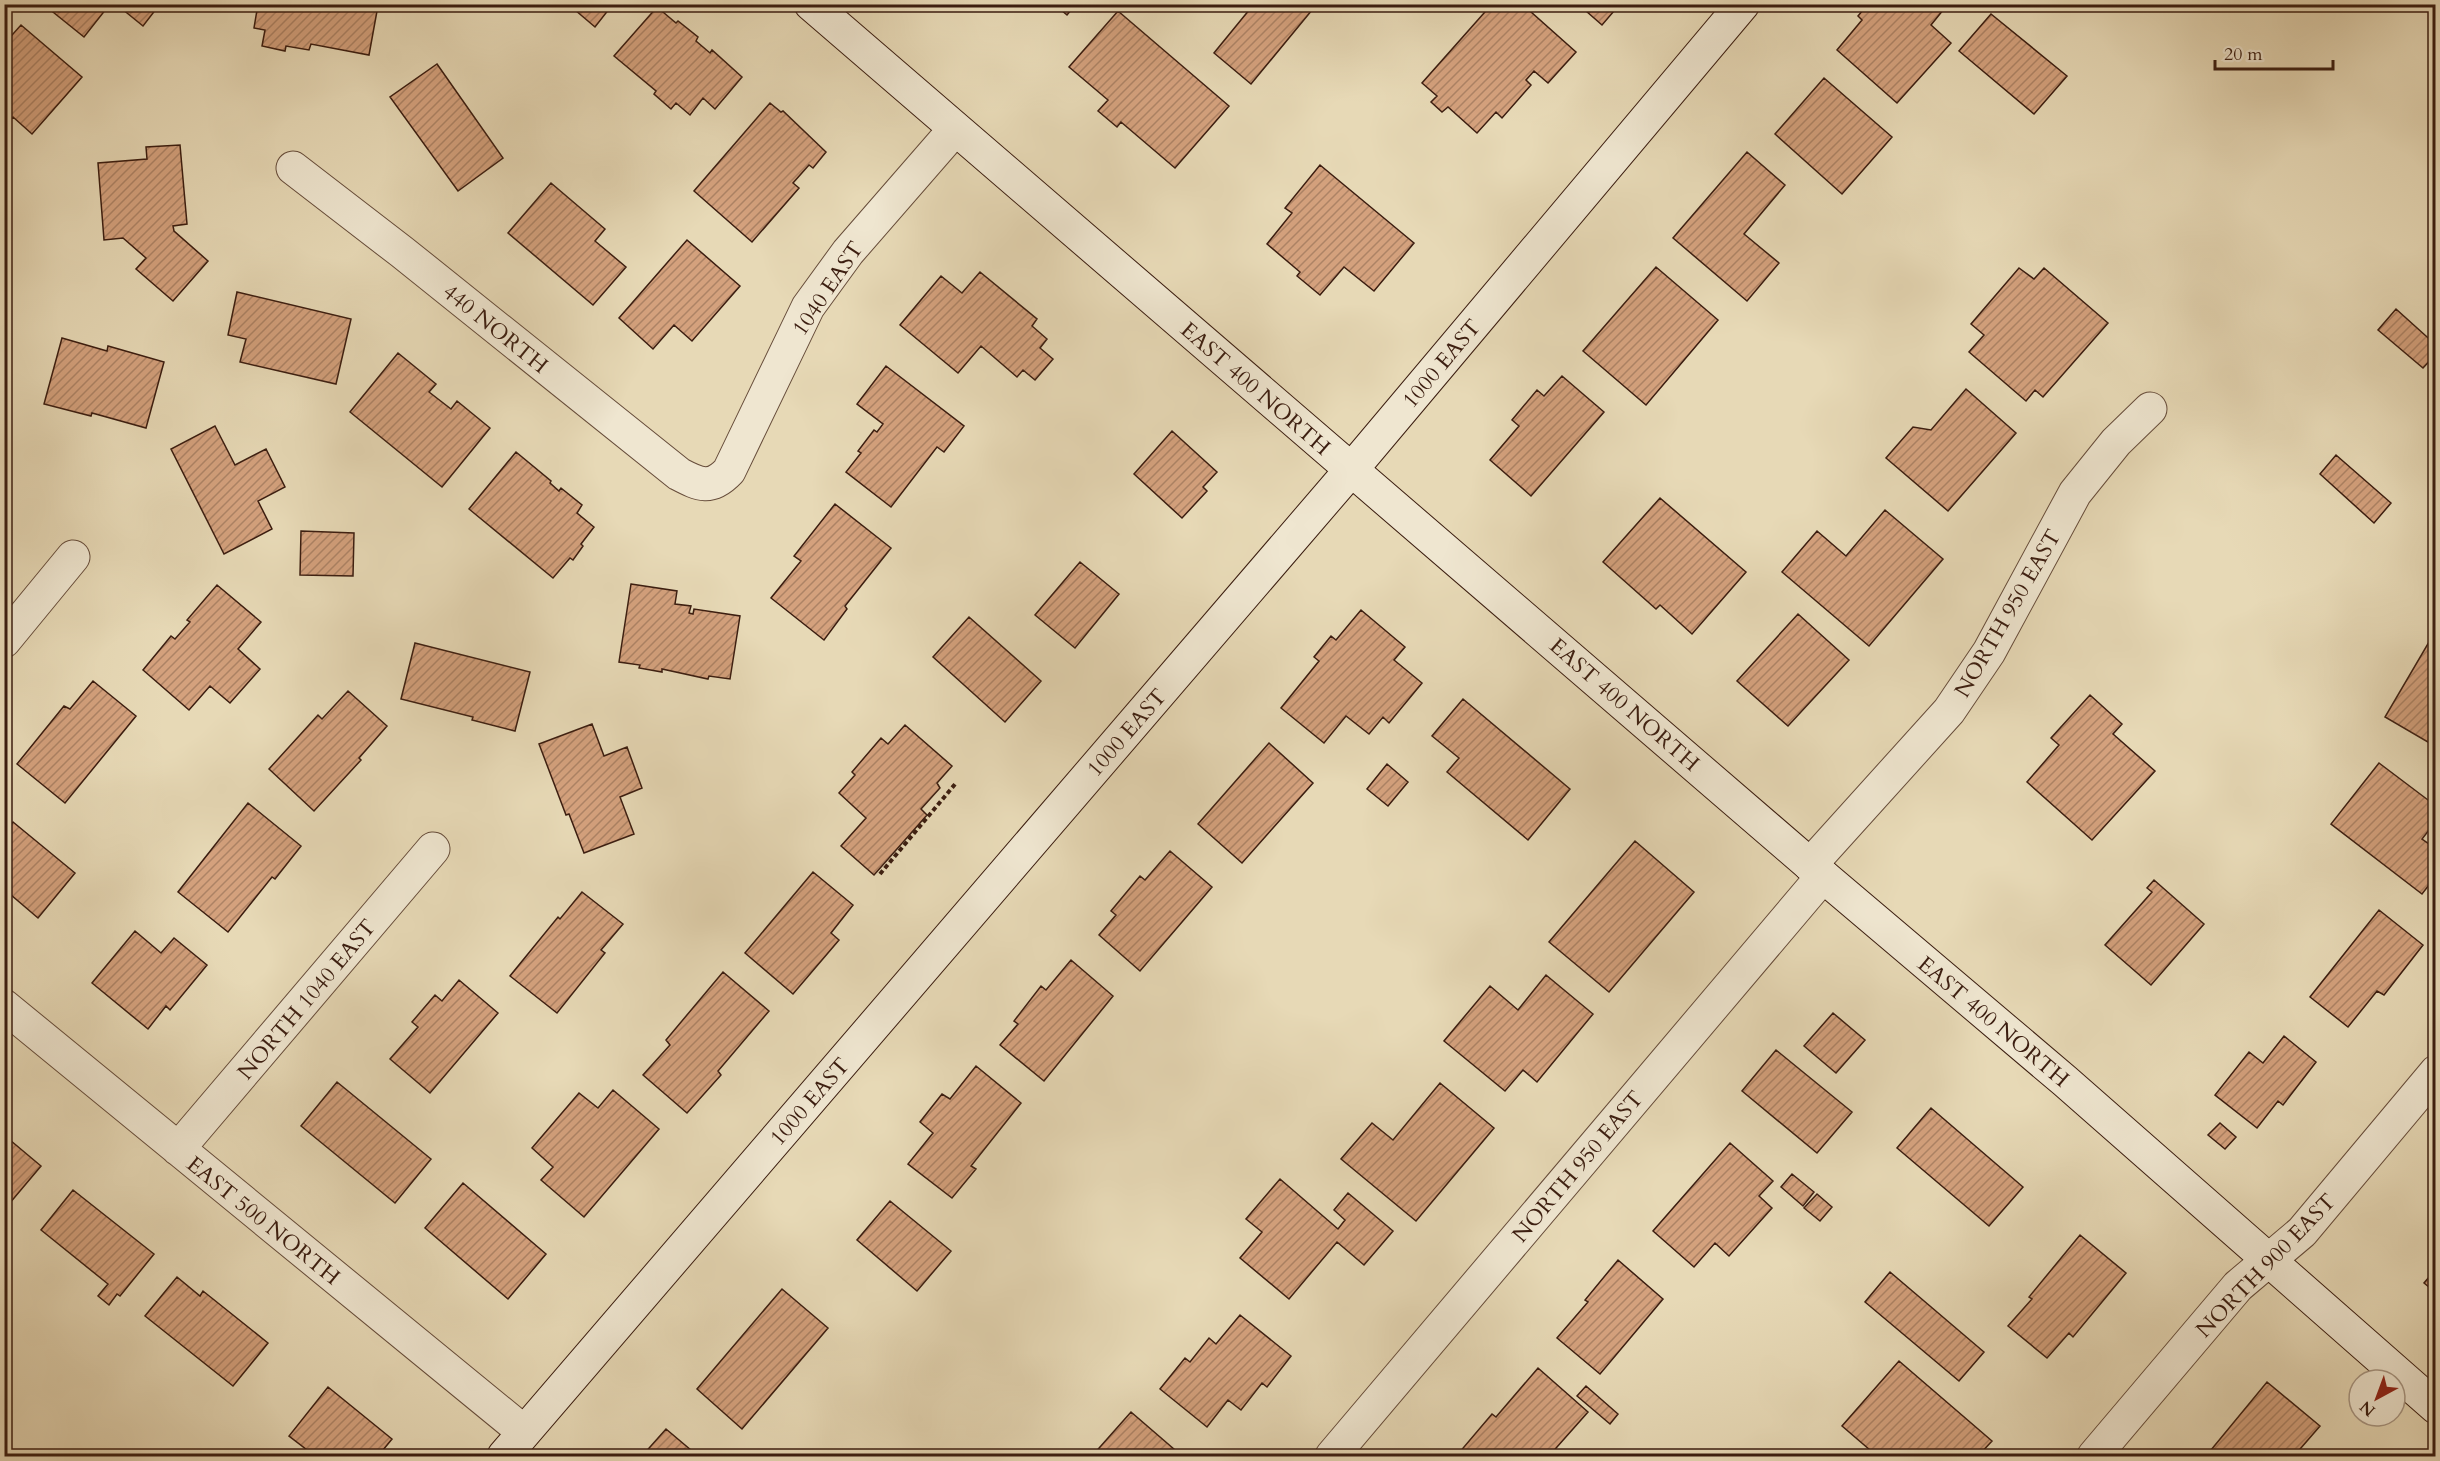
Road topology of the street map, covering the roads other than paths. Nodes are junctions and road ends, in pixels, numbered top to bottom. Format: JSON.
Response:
{"nodes":[{"id":1,"x":811,"y":4,"type":"edge"},
{"id":2,"x":1743,"y":4,"type":"edge"},
{"id":3,"x":955,"y":129,"type":"junction"},
{"id":4,"x":293,"y":168,"type":"dead end"},
{"id":5,"x":2150,"y":410,"type":"dead end"},
{"id":6,"x":1351,"y":470,"type":"junction"},
{"id":7,"x":701,"y":484,"type":"joint"},
{"id":8,"x":73,"y":557,"type":"dead end"},
{"id":9,"x":4,"y":640,"type":"edge"},
{"id":10,"x":433,"y":849,"type":"dead end"},
{"id":11,"x":1816,"y":870,"type":"junction"},
{"id":12,"x":4,"y":1006,"type":"edge"},
{"id":13,"x":2436,"y":1072,"type":"edge"},
{"id":14,"x":178,"y":1149,"type":"junction"},
{"id":15,"x":2270,"y":1260,"type":"junction"},
{"id":16,"x":2436,"y":1407,"type":"edge"},
{"id":17,"x":514,"y":1444,"type":"edge"},
{"id":18,"x":1332,"y":1456,"type":"edge"},
{"id":19,"x":2094,"y":1456,"type":"edge"}],
"edges":[{"from":1,"to":3,"type":"street","name":"EAST 400 NORTH"},
{"from":2,"to":6,"type":"street","name":"1000 EAST"},
{"from":3,"to":6,"type":"street","name":"EAST 400 NORTH"},
{"from":3,"to":7,"type":"street","name":"1040 EAST"},
{"from":4,"to":7,"type":"street","name":"440 NORTH"},
{"from":5,"to":11,"type":"street","name":"NORTH 950 EAST"},
{"from":6,"to":11,"type":"street","name":"EAST 400 NORTH"},
{"from":6,"to":17,"type":"street","name":"1000 EAST"},
{"from":8,"to":9,"type":"street"},
{"from":10,"to":14,"type":"street","name":"NORTH 1040 EAST"},
{"from":11,"to":15,"type":"street","name":"EAST 400 NORTH"},
{"from":11,"to":18,"type":"street","name":"NORTH 950 EAST"},
{"from":12,"to":14,"type":"street","name":"EAST 500 NORTH"},
{"from":13,"to":15,"type":"street","name":"NORTH 900 EAST"},
{"from":14,"to":17,"type":"street","name":"EAST 500 NORTH"},
{"from":15,"to":16,"type":"street","name":"EAST 400 NORTH"},
{"from":15,"to":19,"type":"street","name":"NORTH 900 EAST"}]}
